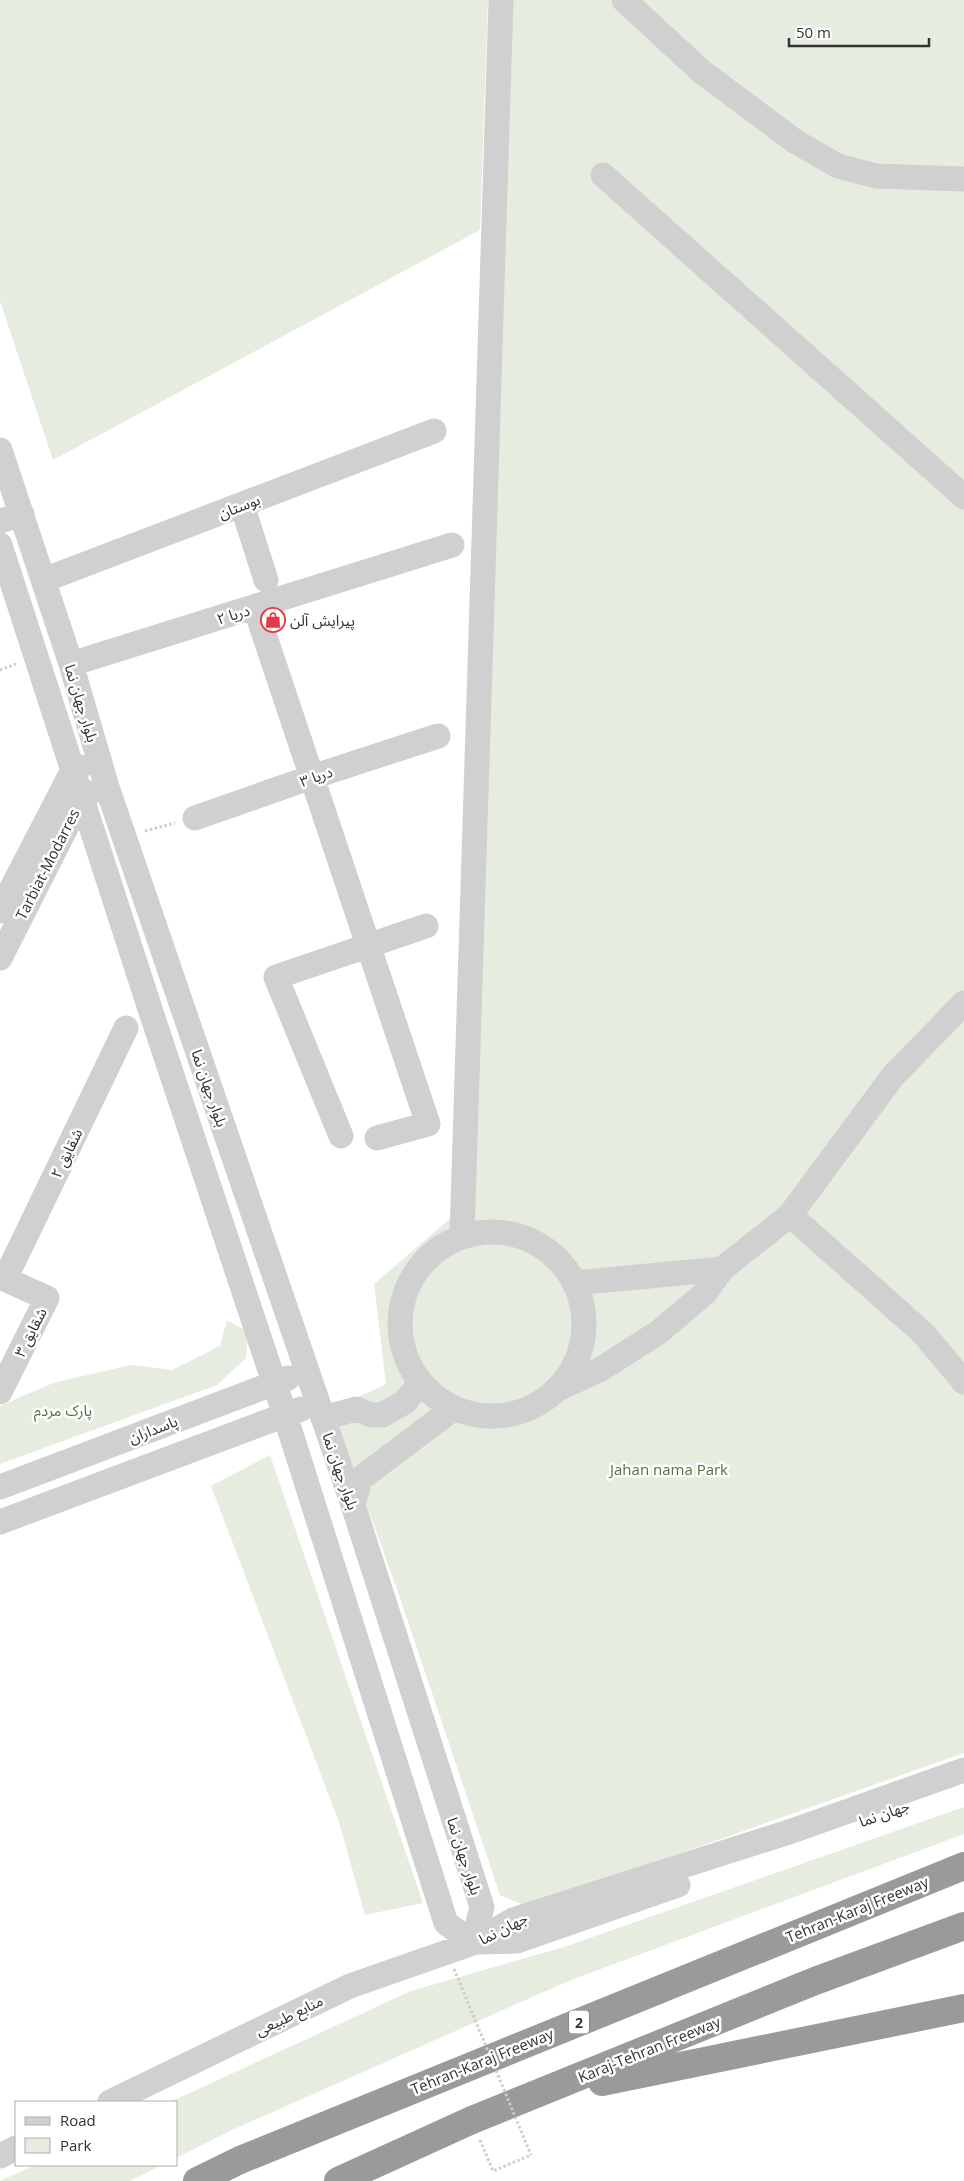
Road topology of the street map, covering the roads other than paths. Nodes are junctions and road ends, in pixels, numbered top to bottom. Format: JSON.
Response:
{"nodes":[{"id":1,"x":501,"y":0,"type":"edge"},
{"id":2,"x":624,"y":0,"type":"edge"},
{"id":3,"x":603,"y":175,"type":"dead end"},
{"id":4,"x":964,"y":179,"type":"edge"},
{"id":5,"x":434,"y":431,"type":"dead end"},
{"id":6,"x":0,"y":450,"type":"edge"},
{"id":7,"x":964,"y":497,"type":"edge"},
{"id":8,"x":242,"y":505,"type":"junction"},
{"id":9,"x":11,"y":517,"type":"edge"},
{"id":10,"x":0,"y":545,"type":"edge"},
{"id":11,"x":452,"y":545,"type":"dead end"},
{"id":12,"x":44,"y":580,"type":"junction"},
{"id":13,"x":266,"y":580,"type":"dead end"},
{"id":14,"x":255,"y":607,"type":"junction"},
{"id":15,"x":71,"y":664,"type":"junction"},
{"id":16,"x":438,"y":736,"type":"dead end"},
{"id":17,"x":99,"y":759,"type":"junction"},
{"id":18,"x":73,"y":770,"type":"junction"},
{"id":19,"x":312,"y":777,"type":"junction"},
{"id":20,"x":107,"y":787,"type":"junction"},
{"id":21,"x":82,"y":796,"type":"junction"},
{"id":22,"x":195,"y":818,"type":"road end"},
{"id":23,"x":0,"y":912,"type":"edge"},
{"id":24,"x":426,"y":926,"type":"dead end"},
{"id":25,"x":368,"y":946,"type":"junction"},
{"id":26,"x":0,"y":958,"type":"edge"},
{"id":27,"x":964,"y":1003,"type":"edge"},
{"id":28,"x":126,"y":1028,"type":"dead end"},
{"id":29,"x":341,"y":1136,"type":"dead end"},
{"id":30,"x":377,"y":1138,"type":"dead end"},
{"id":31,"x":790,"y":1215,"type":"junction"},
{"id":32,"x":462,"y":1236,"type":"junction"},
{"id":33,"x":722,"y":1269,"type":"junction"},
{"id":34,"x":3,"y":1278,"type":"edge"},
{"id":35,"x":575,"y":1283,"type":"junction"},
{"id":36,"x":307,"y":1371,"type":"junction"},
{"id":37,"x":964,"y":1382,"type":"edge"},
{"id":38,"x":420,"y":1383,"type":"junction"},
{"id":39,"x":274,"y":1384,"type":"junction"},
{"id":40,"x":556,"y":1390,"type":"junction"},
{"id":41,"x":0,"y":1392,"type":"edge"},
{"id":42,"x":454,"y":1408,"type":"junction"},
{"id":43,"x":320,"y":1410,"type":"junction"},
{"id":44,"x":285,"y":1415,"type":"junction"},
{"id":45,"x":0,"y":1487,"type":"edge"},
{"id":46,"x":352,"y":1505,"type":"junction"},
{"id":47,"x":0,"y":1522,"type":"edge"},
{"id":48,"x":964,"y":1770,"type":"edge"},
{"id":49,"x":964,"y":1785,"type":"edge"},
{"id":50,"x":964,"y":1866,"type":"edge"},
{"id":51,"x":964,"y":1926,"type":"edge"},
{"id":52,"x":473,"y":1943,"type":"junction"},
{"id":53,"x":964,"y":2008,"type":"edge"},
{"id":54,"x":536,"y":2095,"type":"junction"},
{"id":55,"x":112,"y":2101,"type":"edge"},
{"id":56,"x":15,"y":2148,"type":"edge"},
{"id":57,"x":0,"y":2156,"type":"edge"},
{"id":58,"x":197,"y":2181,"type":"edge"},
{"id":59,"x":338,"y":2181,"type":"edge"}],
"edges":[{"from":1,"to":32,"type":"street"},
{"from":2,"to":4,"type":"street"},
{"from":3,"to":7,"type":"street"},
{"from":5,"to":8,"type":"street","name":"بوستان"},
{"from":6,"to":9,"type":"street","name":"بلوار جهان نما"},
{"from":8,"to":12,"type":"street","name":"بوستان"},
{"from":8,"to":13,"type":"street"},
{"from":9,"to":12,"type":"street","name":"بلوار جهان نما"},
{"from":10,"to":18,"type":"street","name":"بلوار جهان نما"},
{"from":11,"to":14,"type":"street","name":"دریا ۲"},
{"from":12,"to":15,"type":"street","name":"بلوار جهان نما"},
{"from":14,"to":15,"type":"street","name":"دریا ۲"},
{"from":14,"to":19,"type":"street"},
{"from":15,"to":17,"type":"street","name":"بلوار جهان نما"},
{"from":16,"to":19,"type":"street","name":"دریا ۳"},
{"from":17,"to":18,"type":"street"},
{"from":17,"to":20,"type":"street","name":"بلوار جهان نما"},
{"from":18,"to":21,"type":"street","name":"بلوار جهان نما"},
{"from":18,"to":23,"type":"street","name":"Tarbiat-Modarres"},
{"from":19,"to":22,"type":"street","name":"دریا ۳"},
{"from":19,"to":25,"type":"street"},
{"from":20,"to":21,"type":"street"},
{"from":20,"to":36,"type":"street","name":"بلوار جهان نما"},
{"from":21,"to":26,"type":"street","name":"Tarbiat-Modarres"},
{"from":21,"to":39,"type":"street","name":"بلوار جهان نما"},
{"from":24,"to":25,"type":"street"},
{"from":25,"to":29,"type":"street"},
{"from":25,"to":30,"type":"street"},
{"from":27,"to":31,"type":"street"},
{"from":28,"to":34,"type":"street","name":"شقایق ۲"},
{"from":31,"to":33,"type":"street"},
{"from":31,"to":37,"type":"street"},
{"from":32,"to":35,"type":"street"},
{"from":32,"to":38,"type":"street"},
{"from":33,"to":35,"type":"street"},
{"from":33,"to":40,"type":"street"},
{"from":34,"to":41,"type":"street","name":"شقایق ۳"},
{"from":35,"to":40,"type":"street"},
{"from":36,"to":39,"type":"street","name":"پاسداران"},
{"from":36,"to":43,"type":"street","name":"بلوار جهان نما"},
{"from":38,"to":42,"type":"street"},
{"from":38,"to":43,"type":"street"},
{"from":39,"to":44,"type":"street","name":"بلوار جهان نما"},
{"from":39,"to":45,"type":"street","name":"پاسداران"},
{"from":40,"to":42,"type":"street"},
{"from":42,"to":46,"type":"street"},
{"from":43,"to":44,"type":"street"},
{"from":43,"to":46,"type":"street","name":"بلوار جهان نما"},
{"from":44,"to":47,"type":"street"},
{"from":44,"to":52,"type":"street","name":"بلوار جهان نما"},
{"from":46,"to":52,"type":"street","name":"بلوار جهان نما"},
{"from":48,"to":52,"type":"street","name":"جهان نما"},
{"from":49,"to":52,"type":"street","name":"جهان نما"},
{"from":50,"to":58,"type":"highway","name":"Tehran-Karaj Freeway","number":"2"},
{"from":51,"to":54,"type":"highway","name":"Karaj-Tehran Freeway"},
{"from":52,"to":55,"type":"street","name":"منابع طبیعی"},
{"from":53,"to":54,"type":"highway"},
{"from":54,"to":59,"type":"highway","name":"Karaj-Tehran Freeway"},
{"from":56,"to":57,"type":"street"}]}
